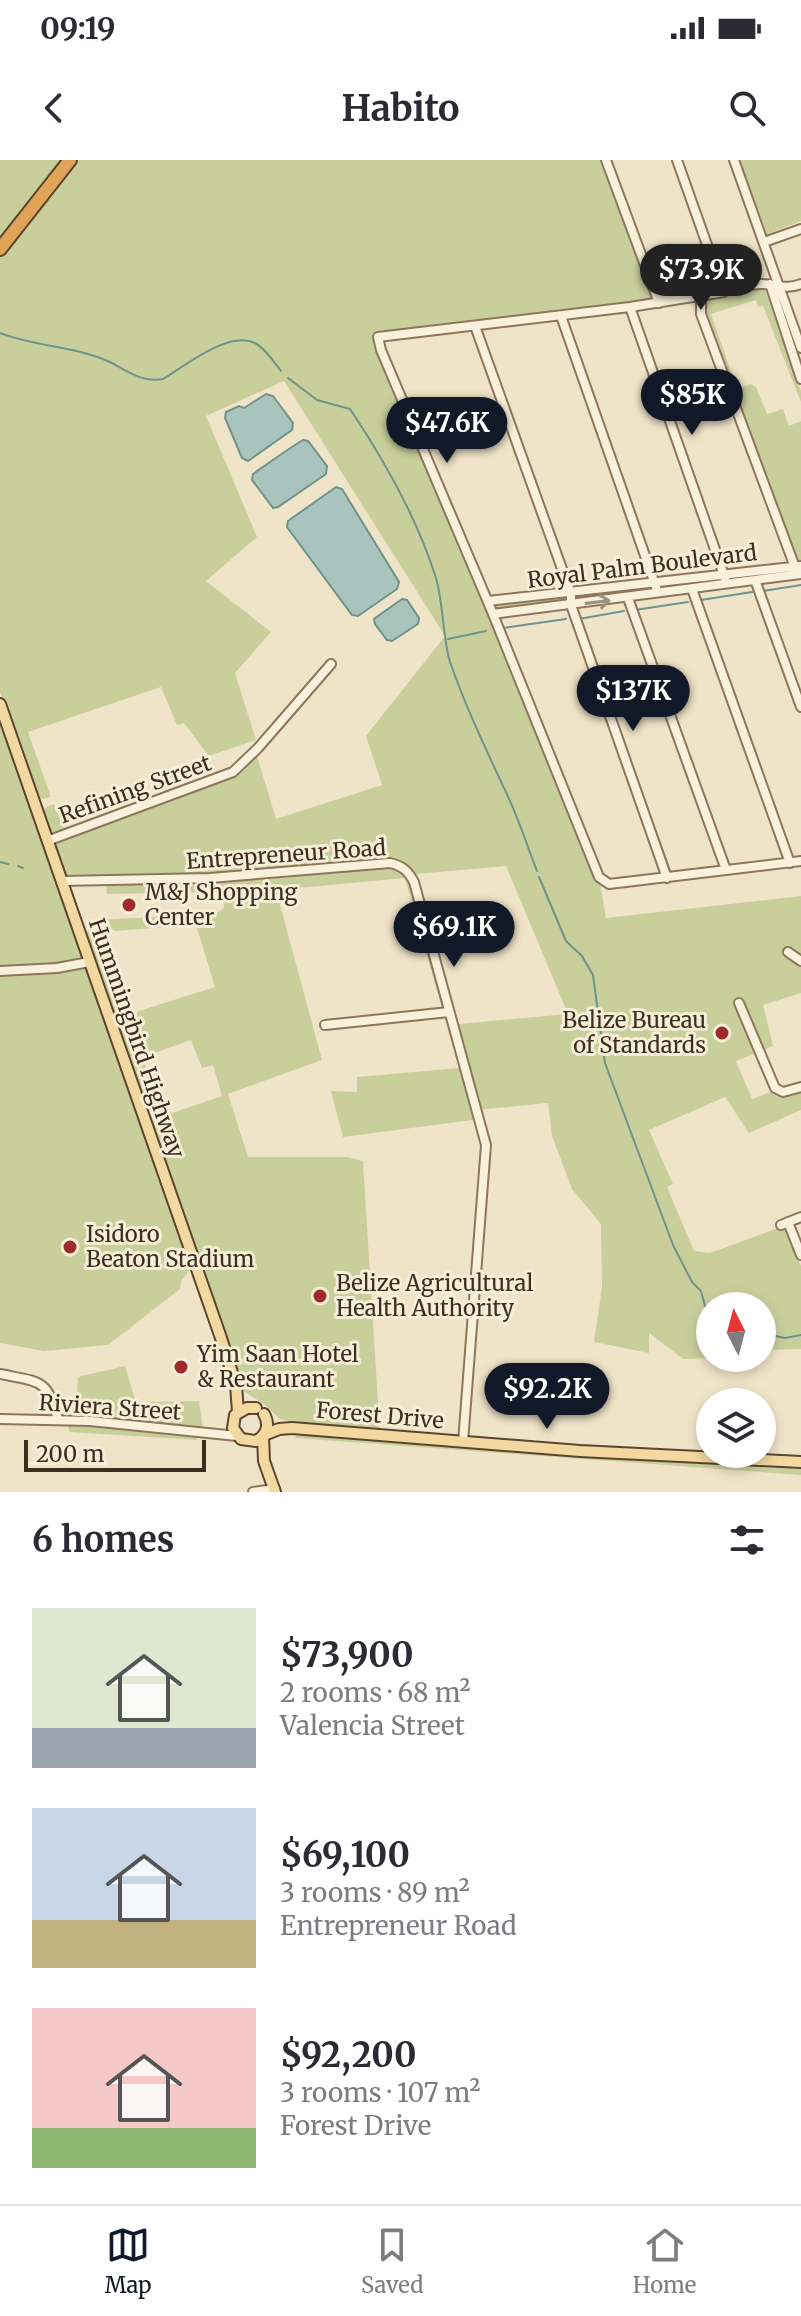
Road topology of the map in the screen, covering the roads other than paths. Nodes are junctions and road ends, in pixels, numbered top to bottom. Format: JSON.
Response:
{"nodes":[{"id":1,"x":70,"y":160,"type":"edge"},
{"id":2,"x":606,"y":160,"type":"edge"},
{"id":3,"x":677,"y":160,"type":"edge"},
{"id":4,"x":734,"y":160,"type":"edge"},
{"id":5,"x":801,"y":229,"type":"edge"},
{"id":6,"x":764,"y":242,"type":"junction"},
{"id":7,"x":0,"y":249,"type":"edge"},
{"id":8,"x":774,"y":271,"type":"junction"},
{"id":9,"x":801,"y":284,"type":"edge"},
{"id":10,"x":770,"y":285,"type":"junction"},
{"id":11,"x":780,"y":287,"type":"junction"},
{"id":12,"x":725,"y":289,"type":"junction"},
{"id":13,"x":701,"y":296,"type":"junction"},
{"id":14,"x":658,"y":299,"type":"junction"},
{"id":15,"x":630,"y":307,"type":"junction"},
{"id":16,"x":561,"y":316,"type":"junction"},
{"id":17,"x":792,"y":321,"type":"junction"},
{"id":18,"x":782,"y":325,"type":"junction"},
{"id":19,"x":475,"y":326,"type":"junction"},
{"id":20,"x":801,"y":348,"type":"edge"},
{"id":21,"x":801,"y":379,"type":"edge"},
{"id":22,"x":798,"y":570,"type":"edge"},
{"id":23,"x":725,"y":579,"type":"junction"},
{"id":24,"x":755,"y":580,"type":"junction"},
{"id":25,"x":654,"y":584,"type":"junction"},
{"id":26,"x":692,"y":589,"type":"junction"},
{"id":27,"x":571,"y":594,"type":"junction"},
{"id":28,"x":658,"y":594,"type":"junction"},
{"id":29,"x":628,"y":598,"type":"junction"},
{"id":30,"x":488,"y":601,"type":"junction"},
{"id":31,"x":571,"y":605,"type":"junction"},
{"id":32,"x":493,"y":614,"type":"junction"},
{"id":33,"x":331,"y":664,"type":"dead end"},
{"id":34,"x":0,"y":704,"type":"edge"},
{"id":35,"x":801,"y":707,"type":"edge"},
{"id":36,"x":47,"y":841,"type":"junction"},
{"id":37,"x":801,"y":861,"type":"edge"},
{"id":38,"x":790,"y":863,"type":"junction"},
{"id":39,"x":726,"y":870,"type":"junction"},
{"id":40,"x":667,"y":878,"type":"junction"},
{"id":41,"x":61,"y":881,"type":"junction"},
{"id":42,"x":788,"y":952,"type":"dead end"},
{"id":43,"x":801,"y":961,"type":"edge"},
{"id":44,"x":89,"y":962,"type":"junction"},
{"id":45,"x":0,"y":971,"type":"edge"},
{"id":46,"x":739,"y":1003,"type":"dead end"},
{"id":47,"x":449,"y":1012,"type":"junction"},
{"id":48,"x":325,"y":1025,"type":"dead end"},
{"id":49,"x":801,"y":1087,"type":"edge"},
{"id":50,"x":801,"y":1217,"type":"edge"},
{"id":51,"x":801,"y":1255,"type":"edge"},
{"id":52,"x":0,"y":1374,"type":"edge"},
{"id":53,"x":236,"y":1385,"type":"junction"},
{"id":54,"x":260,"y":1411,"type":"junction"},
{"id":55,"x":238,"y":1412,"type":"junction"},
{"id":56,"x":0,"y":1419,"type":"edge"},
{"id":57,"x":58,"y":1420,"type":"junction"},
{"id":58,"x":233,"y":1424,"type":"junction"},
{"id":59,"x":292,"y":1428,"type":"junction"},
{"id":60,"x":218,"y":1434,"type":"junction"},
{"id":61,"x":264,"y":1435,"type":"junction"},
{"id":62,"x":237,"y":1436,"type":"junction"},
{"id":63,"x":250,"y":1442,"type":"junction"},
{"id":64,"x":463,"y":1442,"type":"junction"},
{"id":65,"x":264,"y":1461,"type":"junction"},
{"id":66,"x":801,"y":1462,"type":"edge"},
{"id":67,"x":275,"y":1491,"type":"edge"},
{"id":68,"x":253,"y":1492,"type":"edge"}],
"edges":[{"from":1,"to":7,"type":"highway"},
{"from":2,"to":14,"type":"street"},
{"from":3,"to":12,"type":"street"},
{"from":4,"to":6,"type":"street"},
{"from":5,"to":6,"type":"street"},
{"from":6,"to":8,"type":"street"},
{"from":8,"to":10,"type":"street"},
{"from":8,"to":11,"type":"street"},
{"from":9,"to":11,"type":"street"},
{"from":10,"to":11,"type":"street"},
{"from":10,"to":12,"type":"street"},
{"from":10,"to":18,"type":"street"},
{"from":11,"to":17,"type":"street"},
{"from":12,"to":13,"type":"street"},
{"from":12,"to":14,"type":"street"},
{"from":13,"to":14,"type":"street"},
{"from":13,"to":22,"type":"street"},
{"from":14,"to":15,"type":"street"},
{"from":15,"to":16,"type":"street"},
{"from":15,"to":23,"type":"street"},
{"from":16,"to":19,"type":"street"},
{"from":16,"to":25,"type":"street"},
{"from":17,"to":18,"type":"street"},
{"from":17,"to":20,"type":"street"},
{"from":18,"to":21,"type":"street"},
{"from":19,"to":27,"type":"street"},
{"from":19,"to":30,"type":"street"},
{"from":22,"to":23,"type":"street","name":"Royal Palm Boulevard"},
{"from":22,"to":24,"type":"street","name":"Royal Palm Boulevard"},
{"from":23,"to":24,"type":"street","name":"Royal Palm Boulevard"},
{"from":23,"to":25,"type":"street","name":"Royal Palm Boulevard"},
{"from":23,"to":26,"type":"street","name":"Royal Palm Boulevard"},
{"from":24,"to":35,"type":"street"},
{"from":25,"to":27,"type":"street","name":"Royal Palm Boulevard"},
{"from":25,"to":28,"type":"street"},
{"from":26,"to":28,"type":"street","name":"Royal Palm Boulevard"},
{"from":26,"to":38,"type":"street"},
{"from":27,"to":30,"type":"street","name":"Royal Palm Boulevard"},
{"from":27,"to":31,"type":"street"},
{"from":28,"to":29,"type":"street","name":"Royal Palm Boulevard"},
{"from":31,"to":29,"type":"street","name":"Royal Palm Boulevard","one_way":true},
{"from":29,"to":39,"type":"street"},
{"from":30,"to":32,"type":"street"},
{"from":31,"to":32,"type":"street","name":"Royal Palm Boulevard"},
{"from":31,"to":40,"type":"street"},
{"from":32,"to":40,"type":"street"},
{"from":33,"to":36,"type":"street","name":"Refining Street"},
{"from":34,"to":36,"type":"main road","name":"Hummingbird Highway"},
{"from":36,"to":41,"type":"main road","name":"Hummingbird Highway"},
{"from":37,"to":38,"type":"street"},
{"from":38,"to":39,"type":"street"},
{"from":39,"to":40,"type":"street"},
{"from":41,"to":44,"type":"main road","name":"Hummingbird Highway"},
{"from":41,"to":47,"type":"street","name":"Entrepreneur Road"},
{"from":42,"to":43,"type":"street"},
{"from":44,"to":45,"type":"street"},
{"from":44,"to":53,"type":"main road","name":"Hummingbird Highway"},
{"from":46,"to":49,"type":"street"},
{"from":47,"to":48,"type":"street"},
{"from":47,"to":64,"type":"street","name":"Entrepreneur Road"},
{"from":50,"to":51,"type":"street"},
{"from":52,"to":57,"type":"street"},
{"from":53,"to":54,"type":"main road","name":"Hummingbird Highway"},
{"from":53,"to":55,"type":"main road","name":"Hummingbird Highway"},
{"from":54,"to":55,"type":"main road"},
{"from":54,"to":59,"type":"main road","name":"Forest Drive"},
{"from":54,"to":61,"type":"main road"},
{"from":55,"to":58,"type":"main road"},
{"from":56,"to":57,"type":"street","name":"Riviera Street"},
{"from":57,"to":60,"type":"street","name":"Riviera Street"},
{"from":58,"to":60,"type":"street"},
{"from":58,"to":62,"type":"main road"},
{"from":59,"to":61,"type":"main road","name":"Forest Drive"},
{"from":59,"to":64,"type":"main road","name":"Forest Drive"},
{"from":60,"to":62,"type":"street","name":"Riviera Street"},
{"from":61,"to":63,"type":"main road"},
{"from":61,"to":65,"type":"main road"},
{"from":62,"to":63,"type":"main road"},
{"from":63,"to":65,"type":"main road"},
{"from":64,"to":66,"type":"main road","name":"Forest Drive"},
{"from":65,"to":67,"type":"main road"},
{"from":67,"to":68,"type":"street"}]}
